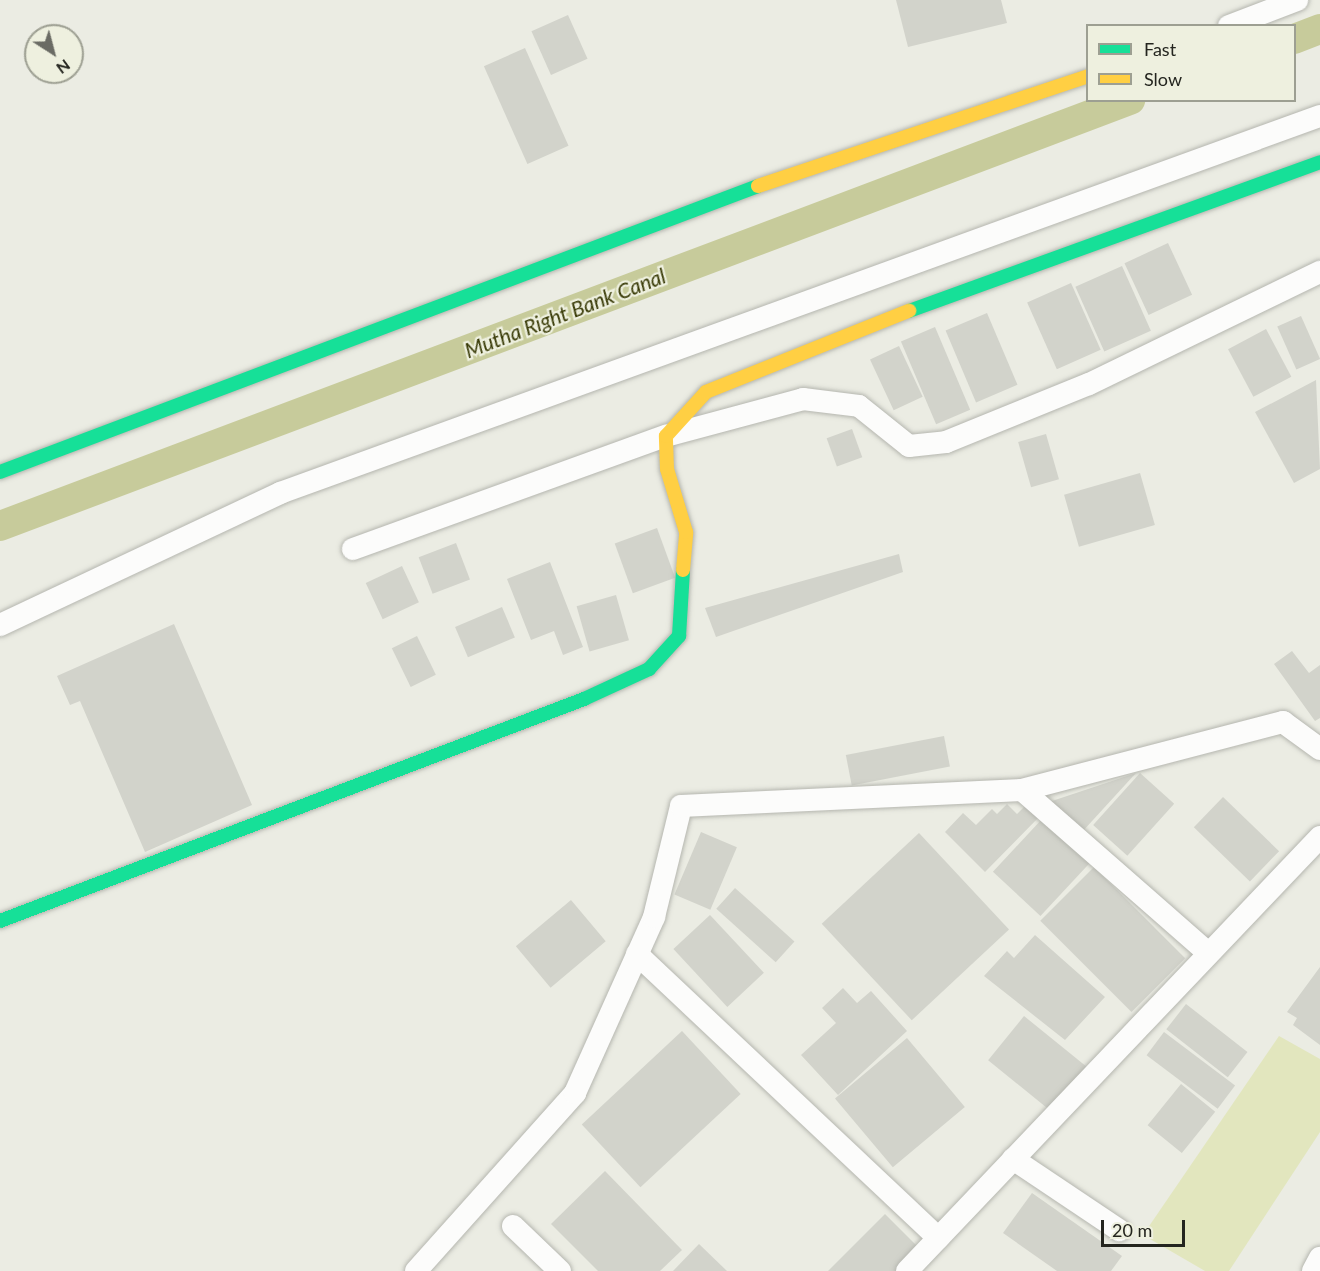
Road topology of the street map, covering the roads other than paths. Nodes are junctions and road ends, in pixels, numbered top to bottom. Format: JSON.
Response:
{"nodes":[{"id":1,"x":1297,"y":0,"type":"edge"},
{"id":2,"x":1234,"y":24,"type":"edge"},
{"id":3,"x":1086,"y":77,"type":"edge"},
{"id":4,"x":1320,"y":116,"type":"edge"},
{"id":5,"x":1320,"y":162,"type":"edge"},
{"id":6,"x":1320,"y":272,"type":"edge"},
{"id":7,"x":666,"y":436,"type":"junction"},
{"id":8,"x":0,"y":472,"type":"edge"},
{"id":9,"x":352,"y":549,"type":"dead end"},
{"id":10,"x":0,"y":625,"type":"edge"},
{"id":11,"x":1320,"y":749,"type":"edge"},
{"id":12,"x":1022,"y":790,"type":"junction"},
{"id":13,"x":1320,"y":837,"type":"edge"},
{"id":14,"x":0,"y":921,"type":"edge"},
{"id":15,"x":1208,"y":953,"type":"junction"},
{"id":16,"x":637,"y":954,"type":"junction"},
{"id":17,"x":1013,"y":1159,"type":"junction"},
{"id":18,"x":513,"y":1226,"type":"dead end"},
{"id":19,"x":1119,"y":1230,"type":"dead end"},
{"id":20,"x":938,"y":1238,"type":"junction"},
{"id":21,"x":1320,"y":1258,"type":"edge"},
{"id":22,"x":416,"y":1271,"type":"edge"},
{"id":23,"x":560,"y":1271,"type":"edge"},
{"id":24,"x":907,"y":1271,"type":"edge"},
{"id":25,"x":1313,"y":1271,"type":"edge"}],
"edges":[{"from":1,"to":2,"type":"street"},
{"from":3,"to":8,"type":"street"},
{"from":4,"to":10,"type":"street"},
{"from":5,"to":7,"type":"street"},
{"from":6,"to":7,"type":"street"},
{"from":7,"to":9,"type":"street"},
{"from":7,"to":14,"type":"street"},
{"from":11,"to":12,"type":"street"},
{"from":12,"to":15,"type":"street"},
{"from":12,"to":16,"type":"street"},
{"from":13,"to":15,"type":"street"},
{"from":15,"to":17,"type":"street"},
{"from":16,"to":20,"type":"street"},
{"from":16,"to":22,"type":"street"},
{"from":17,"to":19,"type":"street"},
{"from":17,"to":20,"type":"street"},
{"from":18,"to":23,"type":"street"},
{"from":20,"to":24,"type":"street"},
{"from":21,"to":25,"type":"street"}]}
